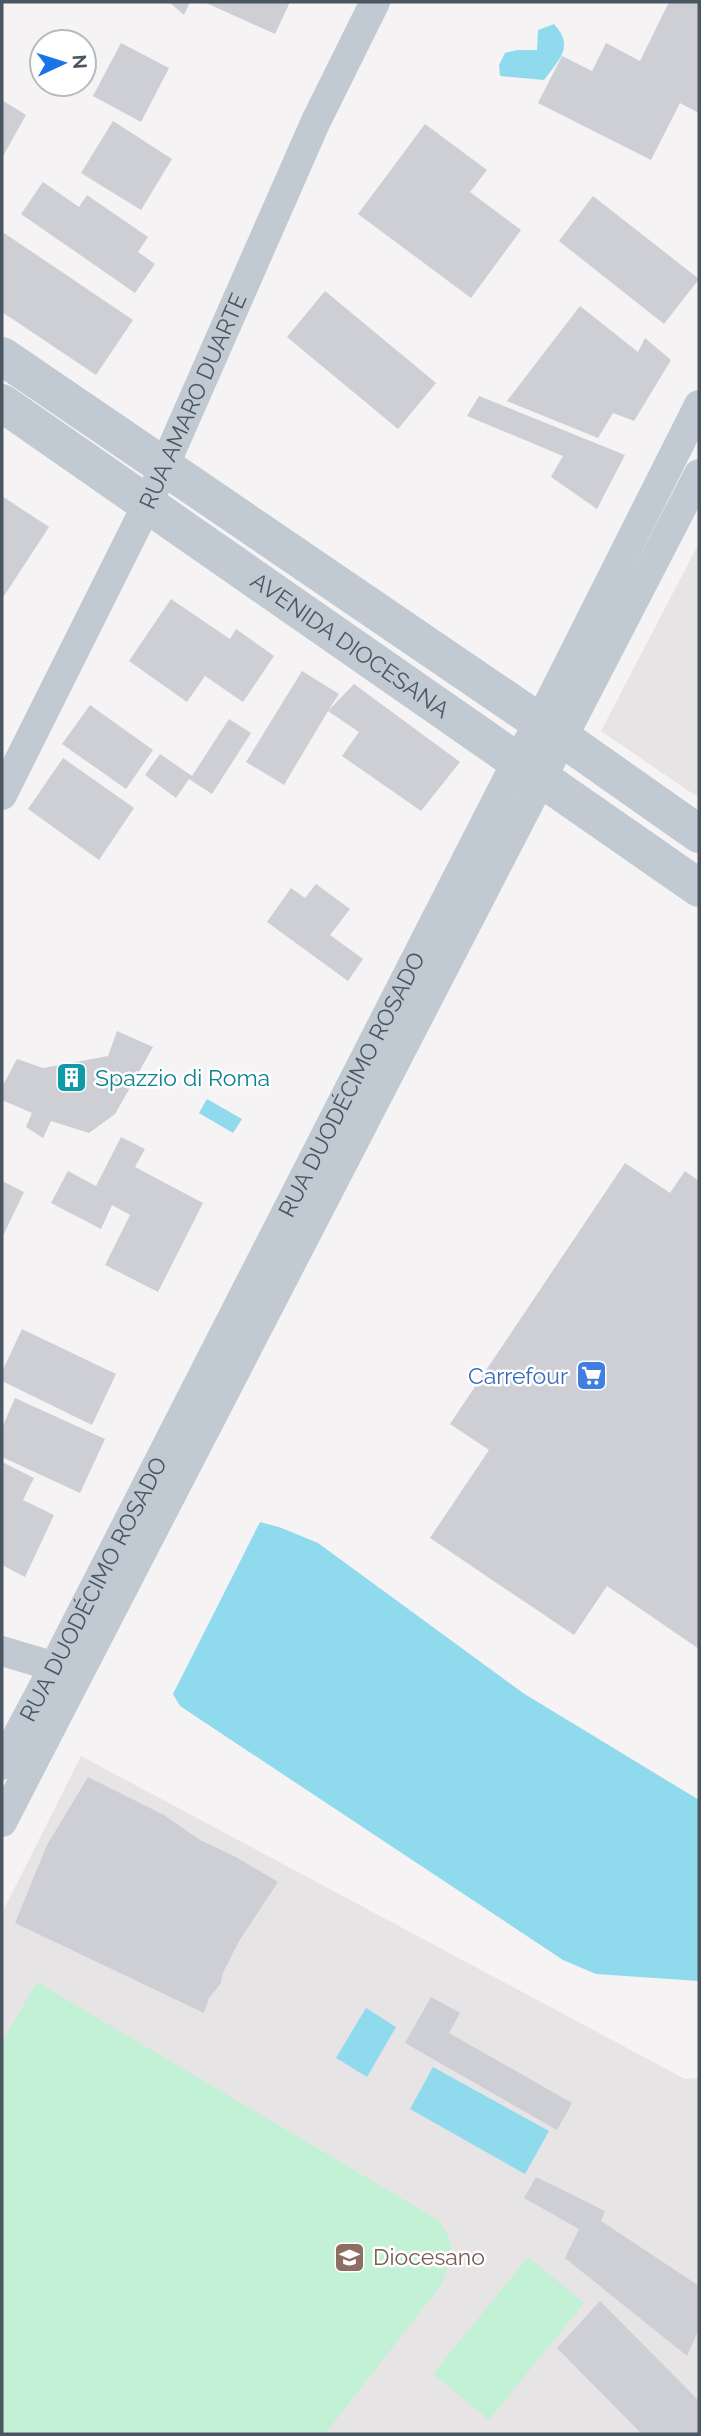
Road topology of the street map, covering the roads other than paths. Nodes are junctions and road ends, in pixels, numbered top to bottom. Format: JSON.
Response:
{"nodes":[{"id":1,"x":374,"y":2,"type":"edge"},
{"id":2,"x":2,"y":356,"type":"edge"},
{"id":3,"x":2,"y":403,"type":"edge"},
{"id":4,"x":699,"y":405,"type":"edge"},
{"id":5,"x":162,"y":466,"type":"junction"},
{"id":6,"x":699,"y":474,"type":"edge"},
{"id":7,"x":148,"y":503,"type":"junction"},
{"id":8,"x":551,"y":731,"type":"junction"},
{"id":9,"x":529,"y":770,"type":"junction"},
{"id":10,"x":2,"y":795,"type":"edge"},
{"id":11,"x":699,"y":834,"type":"edge"},
{"id":12,"x":699,"y":888,"type":"edge"},
{"id":13,"x":2,"y":1651,"type":"edge"},
{"id":14,"x":66,"y":1670,"type":"junction"},
{"id":15,"x":2,"y":1765,"type":"edge"},
{"id":16,"x":2,"y":1822,"type":"edge"}],
"edges":[{"from":1,"to":5,"type":"street","name":"RUA AMARO DUARTE"},
{"from":2,"to":5,"type":"street","name":"AVENIDA DIOCESANA"},
{"from":3,"to":7,"type":"street","name":"AVENIDA DIOCESANA"},
{"from":4,"to":8,"type":"street","name":"RUA DUODÉCIMO ROSADO"},
{"from":5,"to":7,"type":"street","name":"RUA AMARO DUARTE"},
{"from":5,"to":8,"type":"street","name":"AVENIDA DIOCESANA"},
{"from":6,"to":8,"type":"street","name":"RUA DUODÉCIMO ROSADO"},
{"from":7,"to":9,"type":"street","name":"AVENIDA DIOCESANA"},
{"from":7,"to":10,"type":"street","name":"RUA AMARO DUARTE"},
{"from":8,"to":9,"type":"street","name":"RUA DUODÉCIMO ROSADO"},
{"from":8,"to":11,"type":"street","name":"AVENIDA DIOCESANA"},
{"from":9,"to":12,"type":"street","name":"AVENIDA DIOCESANA"},
{"from":9,"to":14,"type":"street","name":"RUA DUODÉCIMO ROSADO"},
{"from":13,"to":14,"type":"street"},
{"from":14,"to":15,"type":"street","name":"RUA DUODÉCIMO ROSADO"},
{"from":14,"to":16,"type":"street","name":"RUA DUODÉCIMO ROSADO"}]}
